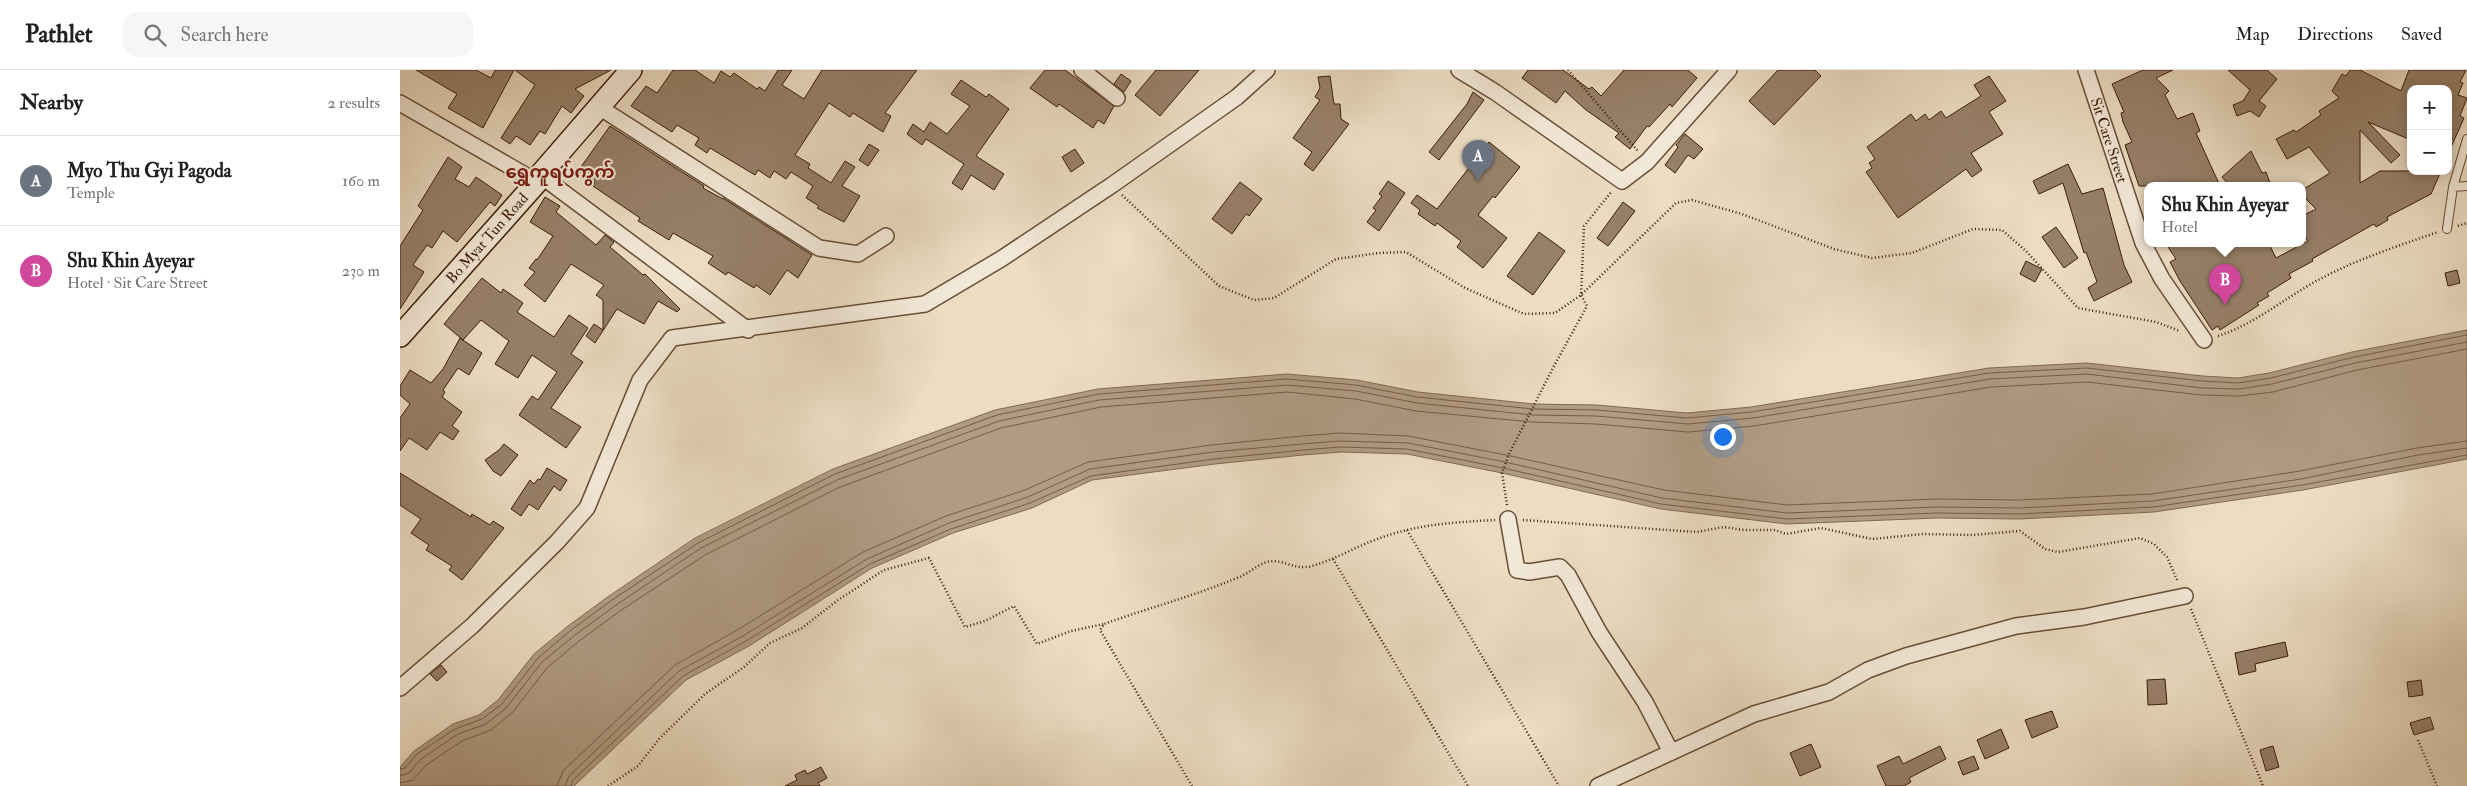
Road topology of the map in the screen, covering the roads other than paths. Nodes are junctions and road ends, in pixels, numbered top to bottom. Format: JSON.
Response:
{"nodes":[{"id":1,"x":631,"y":70,"type":"edge"},
{"id":2,"x":1082,"y":70,"type":"edge"},
{"id":3,"x":1267,"y":70,"type":"edge"},
{"id":4,"x":1459,"y":70,"type":"edge"},
{"id":5,"x":1729,"y":70,"type":"edge"},
{"id":6,"x":2086,"y":70,"type":"edge"},
{"id":7,"x":1118,"y":98,"type":"dead end"},
{"id":8,"x":400,"y":103,"type":"edge"},
{"id":9,"x":599,"y":107,"type":"junction"},
{"id":10,"x":2467,"y":139,"type":"edge"},
{"id":11,"x":538,"y":178,"type":"junction"},
{"id":12,"x":2467,"y":186,"type":"edge"},
{"id":13,"x":2453,"y":187,"type":"junction"},
{"id":14,"x":2447,"y":229,"type":"road end"},
{"id":15,"x":886,"y":236,"type":"dead end"},
{"id":16,"x":2144,"y":245,"type":"edge"},
{"id":17,"x":2145,"y":247,"type":"edge"},
{"id":18,"x":748,"y":330,"type":"junction"},
{"id":19,"x":400,"y":336,"type":"edge"},
{"id":20,"x":2204,"y":340,"type":"road end"},
{"id":21,"x":1508,"y":519,"type":"road end"},
{"id":22,"x":2185,"y":596,"type":"road end"},
{"id":23,"x":400,"y":688,"type":"edge"},
{"id":24,"x":1671,"y":752,"type":"junction"},
{"id":25,"x":1598,"y":786,"type":"edge"}],
"edges":[{"from":1,"to":9,"type":"main road","name":"Bo Myat Tun Road"},
{"from":2,"to":7,"type":"street"},
{"from":3,"to":18,"type":"street"},
{"from":4,"to":5,"type":"street"},
{"from":6,"to":16,"type":"street","name":"Sit Care Street"},
{"from":8,"to":11,"type":"street"},
{"from":9,"to":11,"type":"main road","name":"Bo Myat Tun Road"},
{"from":9,"to":15,"type":"street"},
{"from":10,"to":13,"type":"lane"},
{"from":11,"to":18,"type":"street"},
{"from":11,"to":19,"type":"main road","name":"Bo Myat Tun Road"},
{"from":12,"to":13,"type":"lane"},
{"from":13,"to":14,"type":"lane"},
{"from":17,"to":20,"type":"street","name":"Sit Care Street"},
{"from":18,"to":23,"type":"street"},
{"from":21,"to":24,"type":"street"},
{"from":22,"to":24,"type":"street"},
{"from":24,"to":25,"type":"street"}]}
